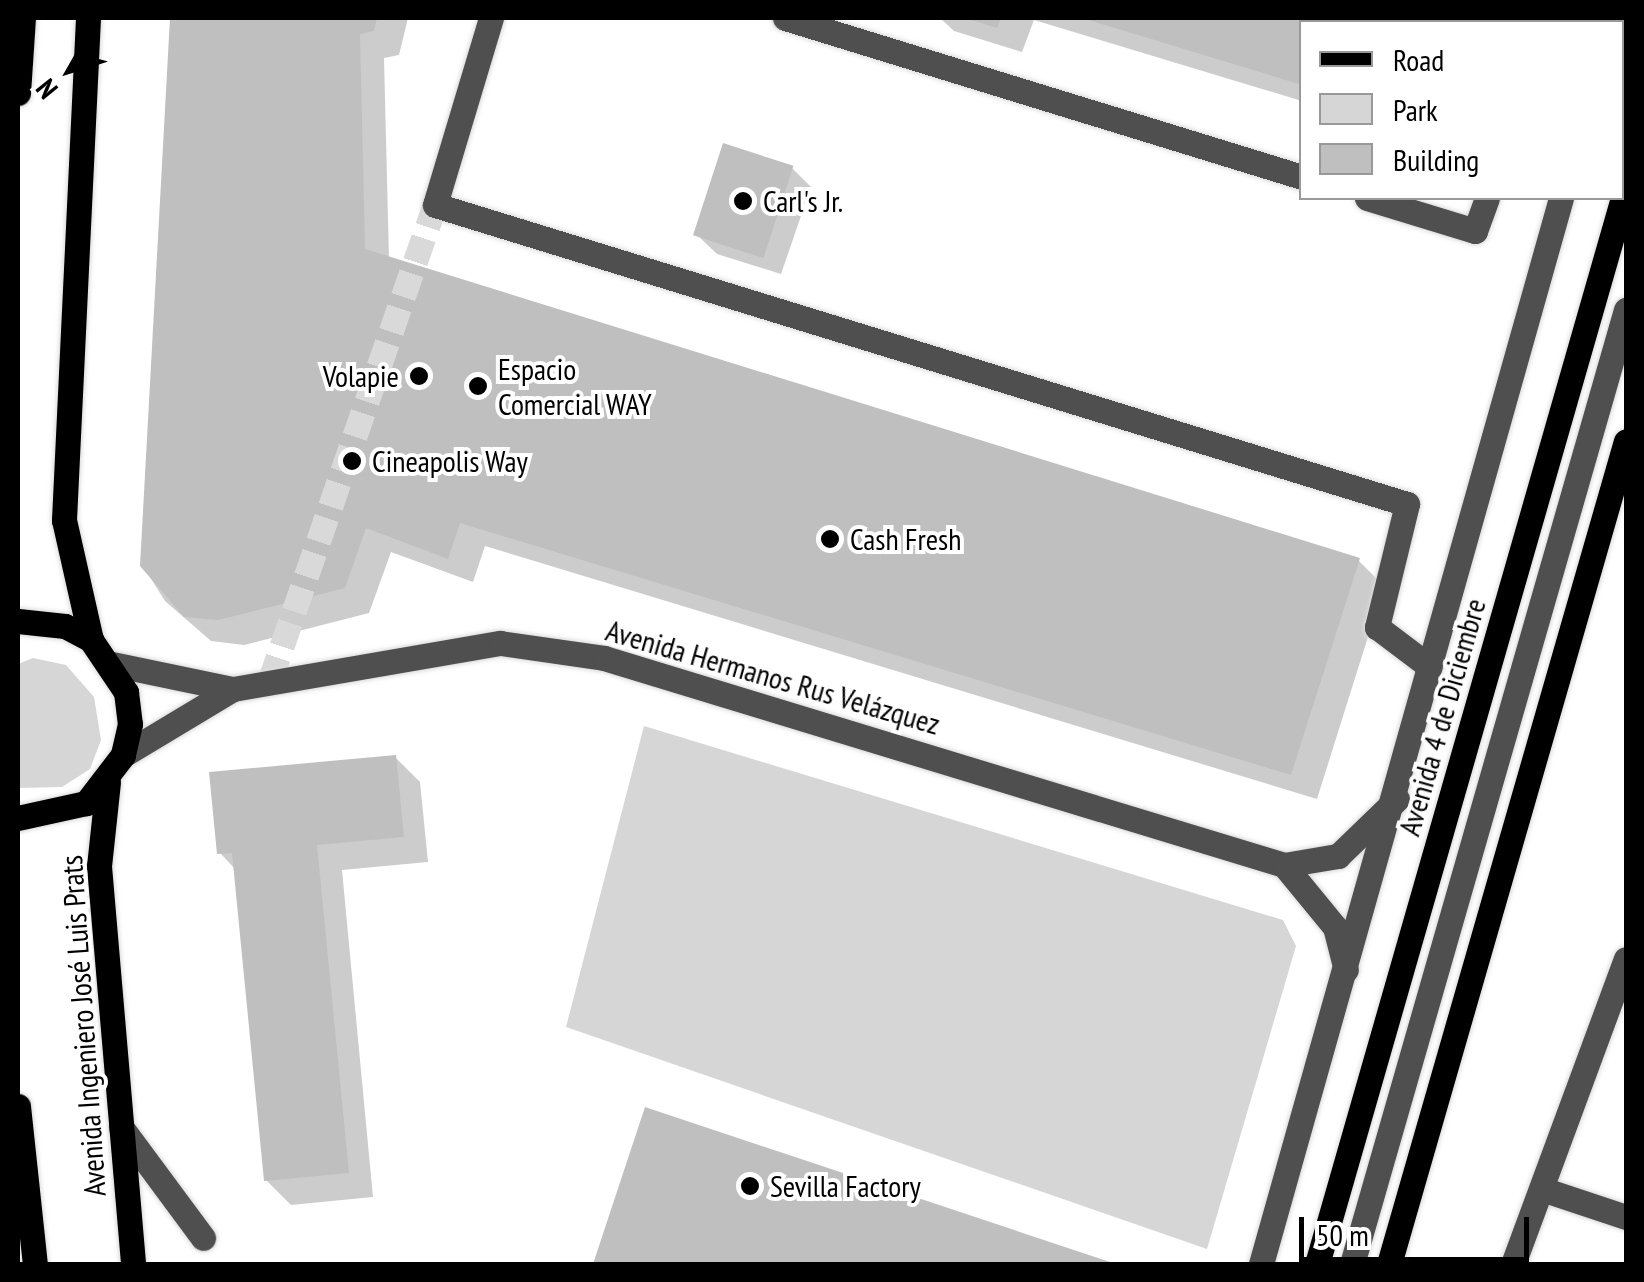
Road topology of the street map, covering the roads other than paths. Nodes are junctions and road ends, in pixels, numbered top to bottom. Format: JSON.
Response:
{"nodes":[{"id":1,"x":23,"y":18,"type":"edge"},
{"id":2,"x":88,"y":18,"type":"edge"},
{"id":3,"x":492,"y":18,"type":"edge"},
{"id":4,"x":785,"y":18,"type":"edge"},
{"id":5,"x":18,"y":93,"type":"edge"},
{"id":6,"x":1299,"y":176,"type":"edge"},
{"id":7,"x":1373,"y":200,"type":"edge"},
{"id":8,"x":1486,"y":200,"type":"edge"},
{"id":9,"x":1560,"y":200,"type":"edge"},
{"id":10,"x":1623,"y":200,"type":"edge"},
{"id":11,"x":1626,"y":310,"type":"edge"},
{"id":12,"x":1626,"y":362,"type":"edge"},
{"id":13,"x":1626,"y":441,"type":"edge"},
{"id":14,"x":18,"y":621,"type":"edge"},
{"id":15,"x":91,"y":640,"type":"junction"},
{"id":16,"x":112,"y":664,"type":"junction"},
{"id":17,"x":1430,"y":667,"type":"junction"},
{"id":18,"x":233,"y":690,"type":"junction"},
{"id":19,"x":124,"y":755,"type":"junction"},
{"id":20,"x":108,"y":782,"type":"junction"},
{"id":21,"x":1397,"y":799,"type":"junction"},
{"id":22,"x":18,"y":818,"type":"edge"},
{"id":23,"x":1284,"y":864,"type":"junction"},
{"id":24,"x":1626,"y":959,"type":"edge"},
{"id":25,"x":1346,"y":972,"type":"junction"},
{"id":26,"x":18,"y":1106,"type":"edge"},
{"id":27,"x":121,"y":1127,"type":"junction"},
{"id":28,"x":1542,"y":1189,"type":"junction"},
{"id":29,"x":1626,"y":1217,"type":"edge"},
{"id":30,"x":202,"y":1238,"type":"dead end"},
{"id":31,"x":35,"y":1264,"type":"edge"},
{"id":32,"x":132,"y":1264,"type":"edge"},
{"id":33,"x":1262,"y":1264,"type":"edge"},
{"id":34,"x":1317,"y":1264,"type":"edge"},
{"id":35,"x":1352,"y":1264,"type":"edge"},
{"id":36,"x":1366,"y":1264,"type":"edge"},
{"id":37,"x":1389,"y":1264,"type":"edge"},
{"id":38,"x":1513,"y":1264,"type":"edge"}],
"edges":[{"from":1,"to":5,"type":"main road"},
{"from":2,"to":15,"type":"main road"},
{"from":3,"to":17,"type":"street"},
{"from":4,"to":6,"type":"street"},
{"from":7,"to":8,"type":"street"},
{"from":9,"to":17,"type":"street"},
{"from":10,"to":34,"type":"main road","name":"Avenida 4 de Diciembre"},
{"from":11,"to":35,"type":"street"},
{"from":12,"to":36,"type":"street"},
{"from":13,"to":37,"type":"main road"},
{"from":14,"to":15,"type":"main road"},
{"from":15,"to":16,"type":"main road"},
{"from":16,"to":18,"type":"street","name":"Avenida Hermanos Rus Velázquez"},
{"from":16,"to":19,"type":"main road"},
{"from":17,"to":21,"type":"street"},
{"from":18,"to":19,"type":"street","name":"Avenida Hermanos Rus Velázquez"},
{"from":18,"to":23,"type":"street","name":"Avenida Hermanos Rus Velázquez"},
{"from":19,"to":20,"type":"main road"},
{"from":20,"to":22,"type":"main road"},
{"from":20,"to":27,"type":"main road","name":"Avenida Ingeniero José Luis Prats"},
{"from":21,"to":23,"type":"street","name":"Avenida Hermanos Rus Velázquez"},
{"from":21,"to":25,"type":"street"},
{"from":23,"to":25,"type":"street"},
{"from":24,"to":28,"type":"street"},
{"from":25,"to":33,"type":"street"},
{"from":26,"to":31,"type":"main road"},
{"from":27,"to":30,"type":"street"},
{"from":27,"to":32,"type":"main road","name":"Avenida Ingeniero José Luis Prats"},
{"from":28,"to":29,"type":"street"},
{"from":28,"to":38,"type":"street"}]}
